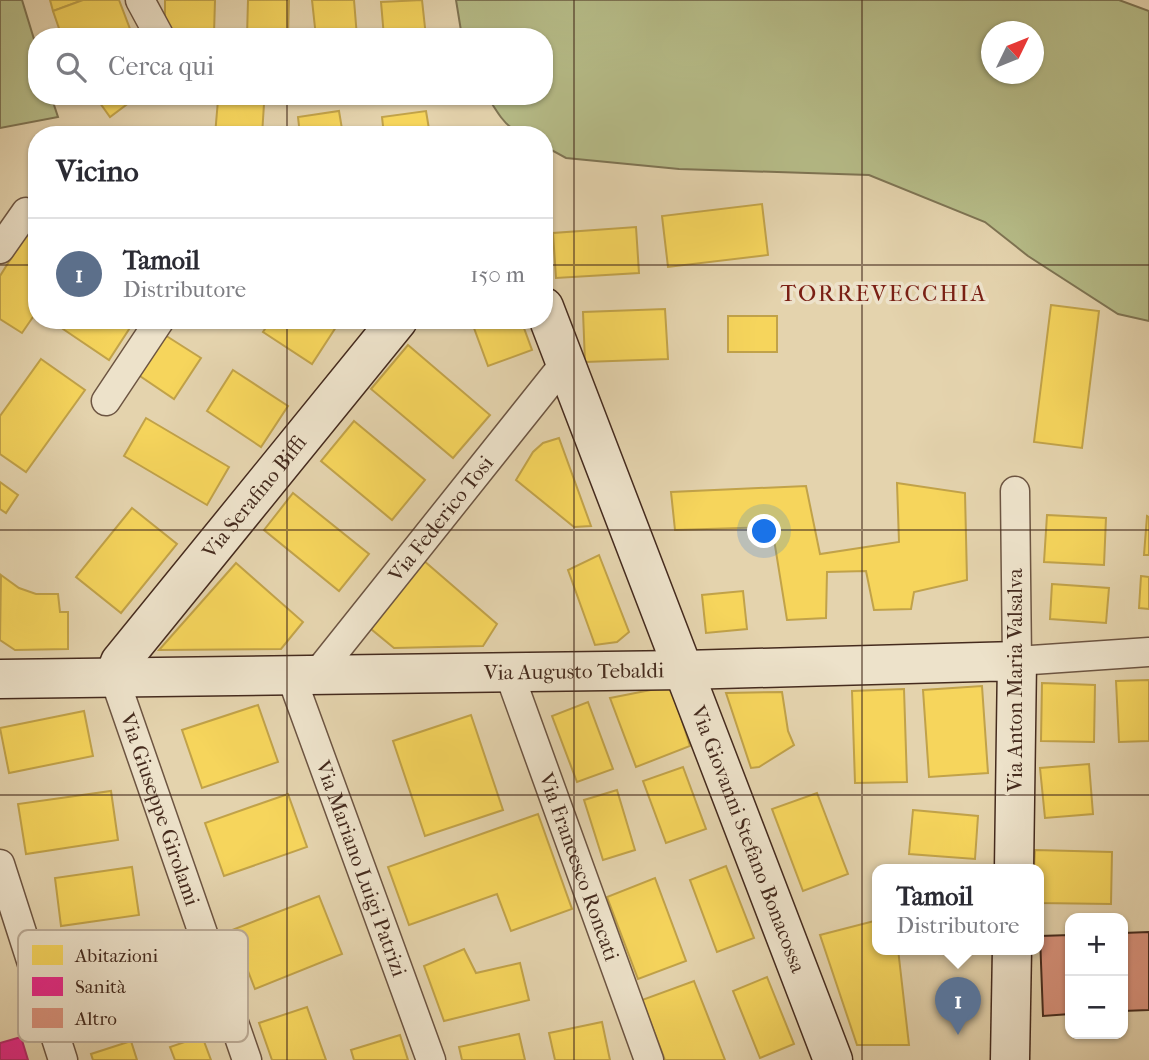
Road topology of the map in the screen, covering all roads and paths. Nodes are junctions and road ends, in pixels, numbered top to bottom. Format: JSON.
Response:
{"nodes":[{"id":1,"x":140,"y":0,"type":"edge"},
{"id":2,"x":155,"y":28,"type":"edge"},
{"id":3,"x":154,"y":329,"type":"edge"},
{"id":4,"x":391,"y":329,"type":"edge"},
{"id":5,"x":552,"y":329,"type":"edge"},
{"id":6,"x":565,"y":363,"type":"junction"},
{"id":7,"x":106,"y":401,"type":"dead end"},
{"id":8,"x":1015,"y":491,"type":"dead end"},
{"id":9,"x":1149,"y":652,"type":"edge"},
{"id":10,"x":1017,"y":661,"type":"junction"},
{"id":11,"x":684,"y":670,"type":"junction"},
{"id":12,"x":509,"y":673,"type":"junction"},
{"id":13,"x":304,"y":676,"type":"junction"},
{"id":14,"x":114,"y":677,"type":"junction"},
{"id":15,"x":2,"y":678,"type":"edge"},
{"id":16,"x":0,"y":864,"type":"edge"},
{"id":17,"x":1014,"y":864,"type":"edge"},
{"id":18,"x":21,"y":930,"type":"edge"},
{"id":19,"x":202,"y":930,"type":"edge"},
{"id":20,"x":1012,"y":955,"type":"edge"},
{"id":21,"x":57,"y":1042,"type":"edge"},
{"id":22,"x":241,"y":1042,"type":"edge"},
{"id":23,"x":63,"y":1060,"type":"edge"},
{"id":24,"x":247,"y":1060,"type":"edge"},
{"id":25,"x":431,"y":1060,"type":"edge"},
{"id":26,"x":649,"y":1060,"type":"edge"},
{"id":27,"x":832,"y":1060,"type":"edge"},
{"id":28,"x":1010,"y":1060,"type":"edge"}],
"edges":[{"from":1,"to":2,"type":"street"},
{"from":3,"to":7,"type":"street"},
{"from":4,"to":14,"type":"street","name":"Via Serafino Biffi"},
{"from":5,"to":6,"type":"street","name":"Via Giovanni Stefano Bonacossa"},
{"from":6,"to":11,"type":"street","name":"Via Giovanni Stefano Bonacossa"},
{"from":6,"to":13,"type":"street","name":"Via Federico Tosi"},
{"from":8,"to":10,"type":"street","name":"Via Anton Maria Valsalva"},
{"from":9,"to":10,"type":"street","name":"Via Augusto Tebaldi"},
{"from":10,"to":11,"type":"street","name":"Via Augusto Tebaldi"},
{"from":10,"to":17,"type":"street","name":"Via Anton Maria Valsalva"},
{"from":11,"to":12,"type":"street","name":"Via Augusto Tebaldi"},
{"from":11,"to":27,"type":"street","name":"Via Giovanni Stefano Bonacossa"},
{"from":12,"to":13,"type":"street","name":"Via Augusto Tebaldi"},
{"from":12,"to":26,"type":"street","name":"Via Francesco Roncati"},
{"from":13,"to":14,"type":"street","name":"Via Augusto Tebaldi"},
{"from":13,"to":25,"type":"street","name":"Via Mariano Luigi Patrizi"},
{"from":14,"to":15,"type":"street","name":"Via Augusto Tebaldi"},
{"from":14,"to":19,"type":"street","name":"Via Giuseppe Girolami"},
{"from":16,"to":18,"type":"street"},
{"from":20,"to":28,"type":"street"},
{"from":21,"to":23,"type":"street"},
{"from":22,"to":24,"type":"street","name":"Via Giuseppe Girolami"}]}
